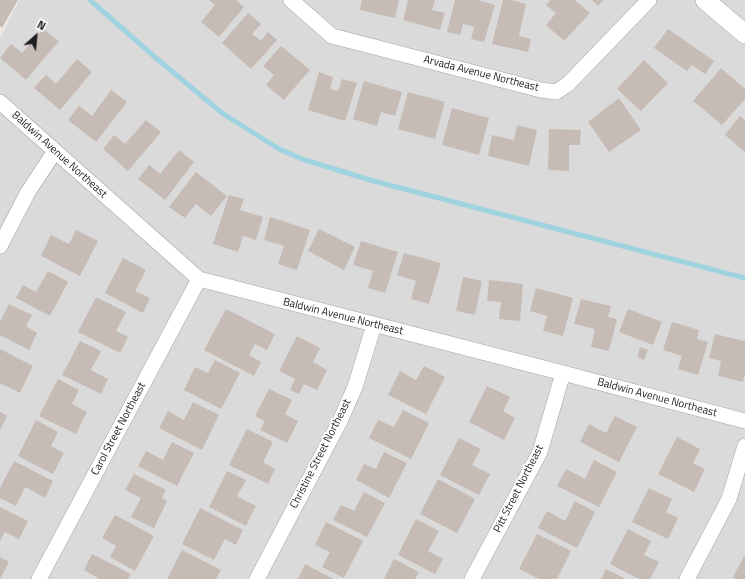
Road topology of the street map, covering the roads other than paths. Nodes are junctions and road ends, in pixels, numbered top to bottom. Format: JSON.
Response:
{"nodes":[{"id":1,"x":291,"y":0,"type":"edge"},
{"id":2,"x":649,"y":0,"type":"edge"},
{"id":3,"x":705,"y":0,"type":"edge"},
{"id":4,"x":745,"y":34,"type":"edge"},
{"id":5,"x":0,"y":102,"type":"edge"},
{"id":6,"x":55,"y":150,"type":"junction"},
{"id":7,"x":0,"y":246,"type":"edge"},
{"id":8,"x":199,"y":279,"type":"junction"},
{"id":9,"x":374,"y":325,"type":"junction"},
{"id":10,"x":563,"y":373,"type":"junction"},
{"id":11,"x":745,"y":421,"type":"edge"},
{"id":12,"x":745,"y":446,"type":"edge"},
{"id":13,"x":39,"y":579,"type":"edge"},
{"id":14,"x":257,"y":579,"type":"edge"},
{"id":15,"x":472,"y":579,"type":"edge"},
{"id":16,"x":687,"y":579,"type":"edge"}],
"edges":[{"from":1,"to":2,"type":"street","name":"Arvada Avenue Northeast"},
{"from":3,"to":4,"type":"street"},
{"from":5,"to":6,"type":"street","name":"Baldwin Avenue Northeast"},
{"from":6,"to":7,"type":"street"},
{"from":6,"to":8,"type":"street","name":"Baldwin Avenue Northeast"},
{"from":8,"to":9,"type":"street","name":"Baldwin Avenue Northeast"},
{"from":8,"to":13,"type":"street","name":"Carol Street Northeast"},
{"from":9,"to":10,"type":"street","name":"Baldwin Avenue Northeast"},
{"from":9,"to":14,"type":"street","name":"Christine Street Northeast"},
{"from":10,"to":11,"type":"street","name":"Baldwin Avenue Northeast"},
{"from":10,"to":15,"type":"street","name":"Pitt Street Northeast"},
{"from":12,"to":16,"type":"street"}]}
